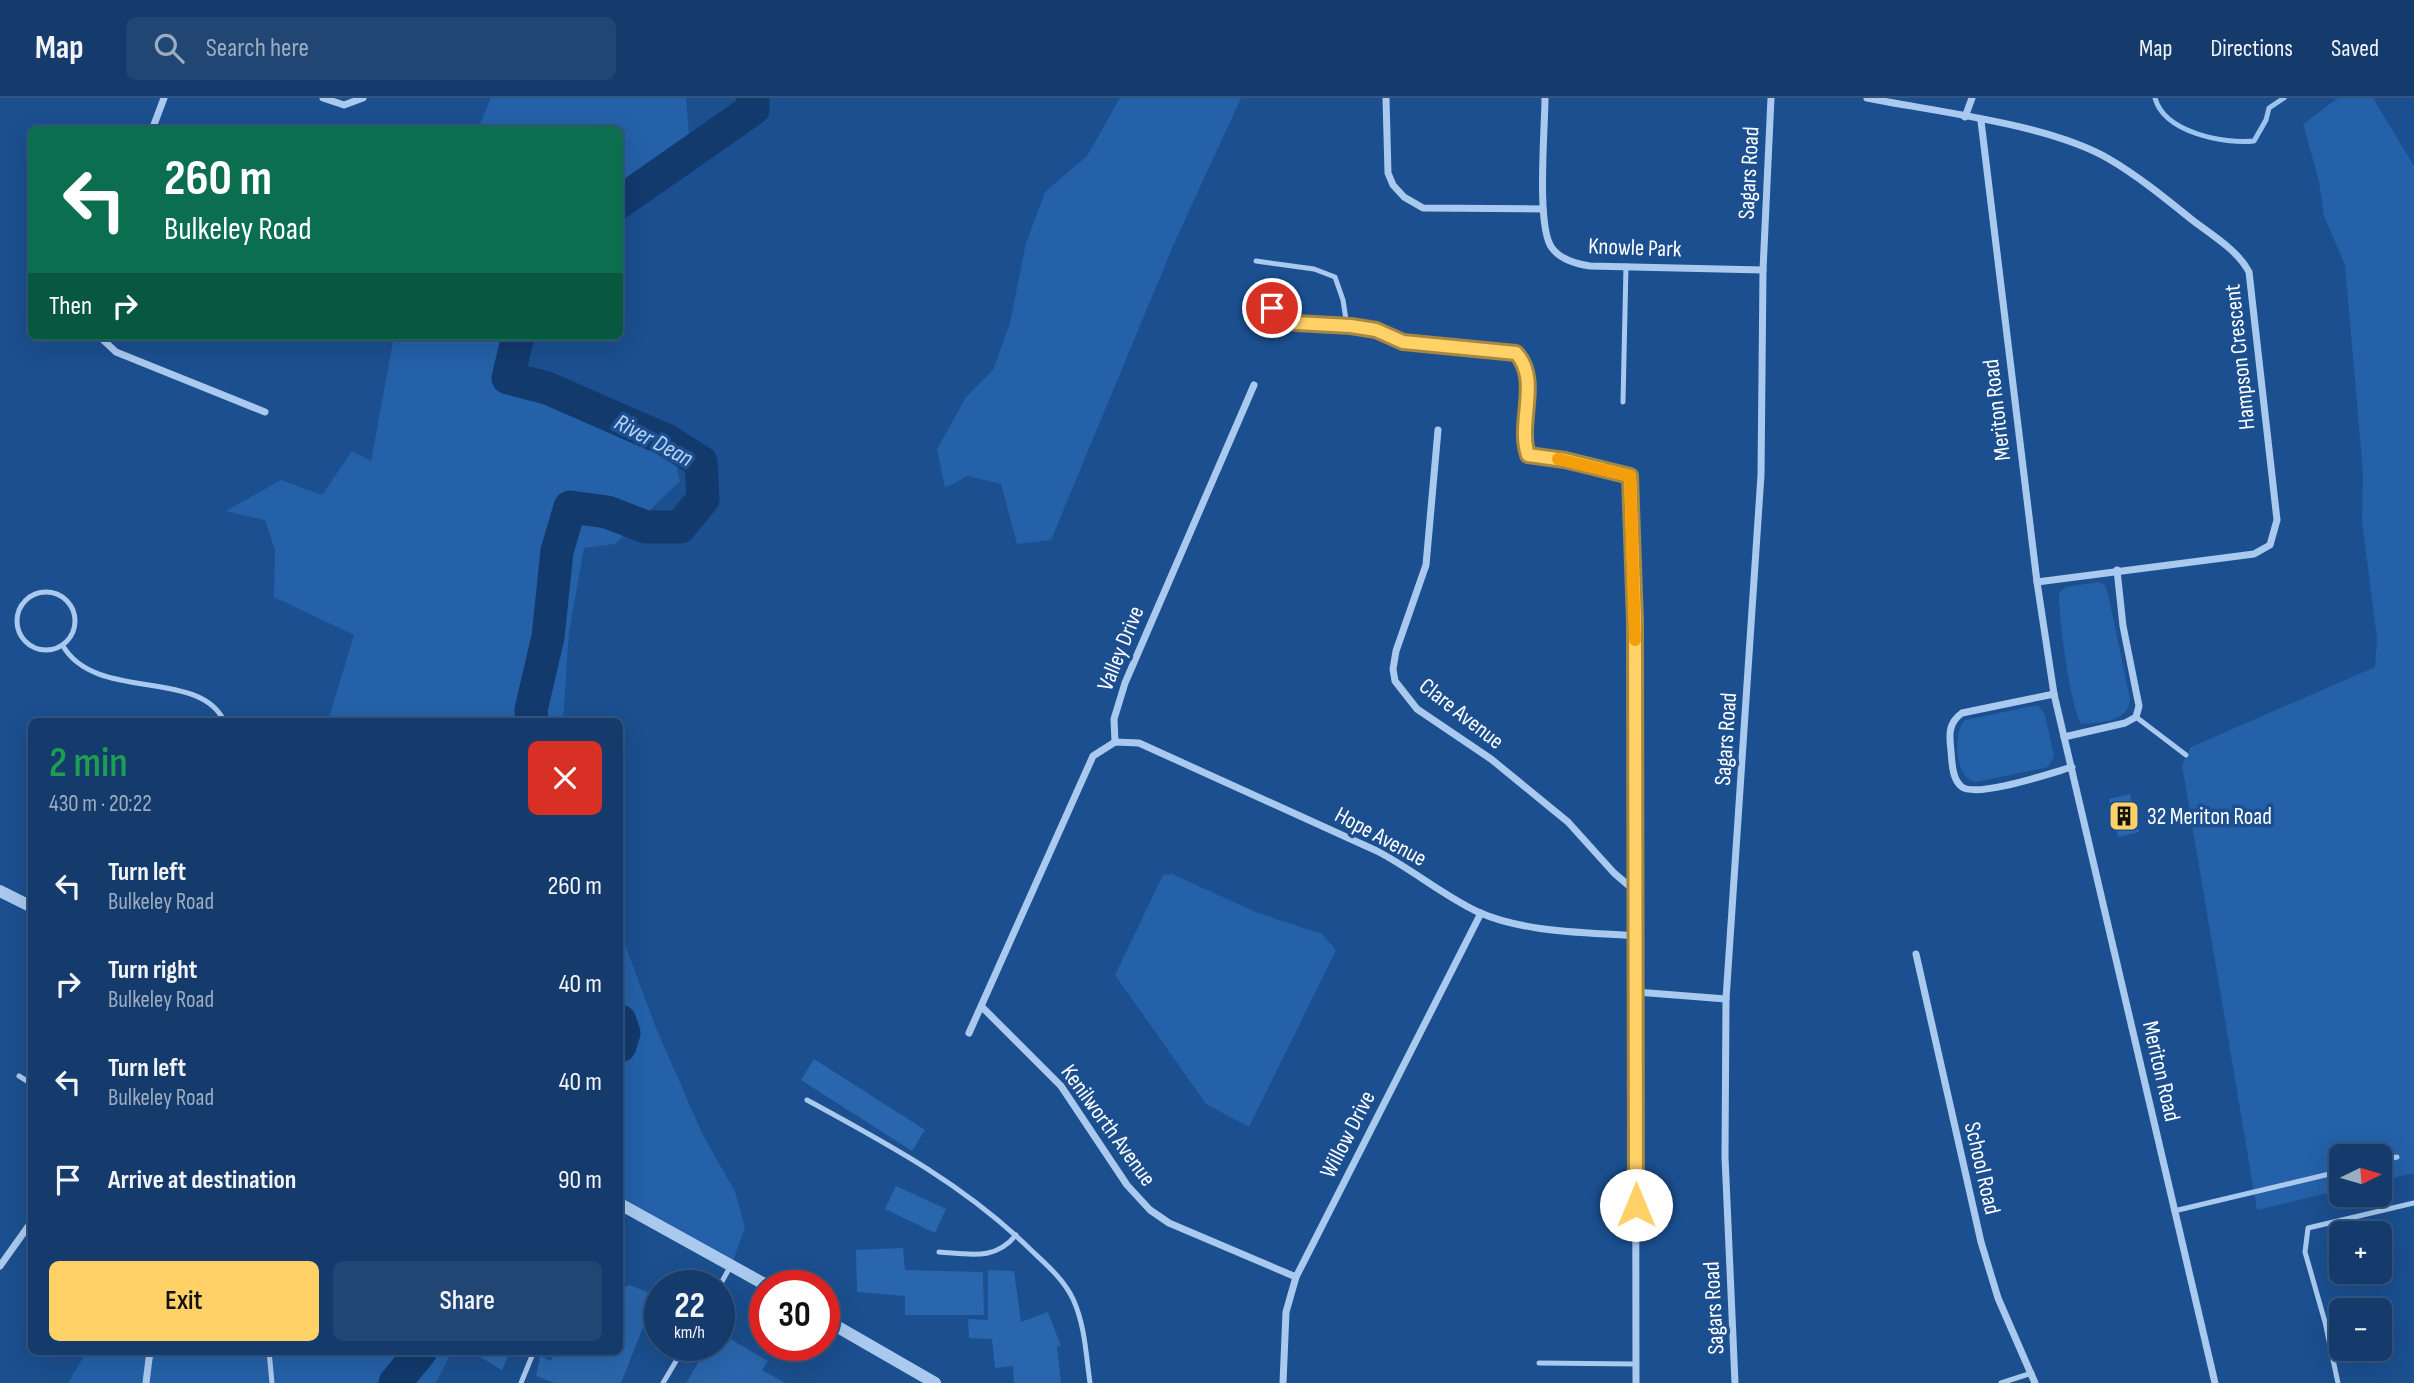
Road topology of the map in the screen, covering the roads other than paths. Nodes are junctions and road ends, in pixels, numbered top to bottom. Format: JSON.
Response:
{"nodes":[{"id":1,"x":164,"y":98,"type":"edge"},
{"id":2,"x":323,"y":98,"type":"edge"},
{"id":3,"x":363,"y":98,"type":"edge"},
{"id":4,"x":1386,"y":98,"type":"edge"},
{"id":5,"x":1545,"y":98,"type":"edge"},
{"id":6,"x":1771,"y":98,"type":"edge"},
{"id":7,"x":1867,"y":98,"type":"edge"},
{"id":8,"x":1972,"y":98,"type":"edge"},
{"id":9,"x":1965,"y":117,"type":"junction"},
{"id":10,"x":1981,"y":121,"type":"junction"},
{"id":11,"x":154,"y":126,"type":"edge"},
{"id":12,"x":1543,"y":209,"type":"junction"},
{"id":13,"x":1256,"y":261,"type":"dead end"},
{"id":14,"x":1626,"y":266,"type":"junction"},
{"id":15,"x":1763,"y":270,"type":"junction"},
{"id":16,"x":1272,"y":308,"type":"dead end"},
{"id":17,"x":1347,"y":327,"type":"junction"},
{"id":18,"x":103,"y":340,"type":"edge"},
{"id":19,"x":1254,"y":385,"type":"dead end"},
{"id":20,"x":1623,"y":402,"type":"dead end"},
{"id":21,"x":265,"y":412,"type":"dead end"},
{"id":22,"x":1438,"y":430,"type":"dead end"},
{"id":23,"x":1630,"y":476,"type":"joint"},
{"id":24,"x":2117,"y":570,"type":"junction"},
{"id":25,"x":2037,"y":582,"type":"junction"},
{"id":26,"x":64,"y":646,"type":"junction"},
{"id":27,"x":2054,"y":694,"type":"junction"},
{"id":28,"x":2136,"y":717,"type":"junction"},
{"id":29,"x":223,"y":718,"type":"edge"},
{"id":30,"x":2064,"y":737,"type":"junction"},
{"id":31,"x":1115,"y":742,"type":"junction"},
{"id":32,"x":2186,"y":755,"type":"dead end"},
{"id":33,"x":2072,"y":767,"type":"junction"},
{"id":34,"x":1634,"y":890,"type":"junction"},
{"id":35,"x":0,"y":891,"type":"edge"},
{"id":36,"x":28,"y":905,"type":"edge"},
{"id":37,"x":1481,"y":913,"type":"junction"},
{"id":38,"x":1636,"y":936,"type":"junction"},
{"id":39,"x":1916,"y":954,"type":"dead end"},
{"id":40,"x":1636,"y":992,"type":"junction"},
{"id":41,"x":1726,"y":999,"type":"junction"},
{"id":42,"x":982,"y":1007,"type":"junction"},
{"id":43,"x":969,"y":1033,"type":"dead end"},
{"id":44,"x":19,"y":1076,"type":"dead end"},
{"id":45,"x":28,"y":1082,"type":"edge"},
{"id":46,"x":807,"y":1100,"type":"dead end"},
{"id":47,"x":2397,"y":1157,"type":"dead end"},
{"id":48,"x":2392,"y":1158,"type":"edge"},
{"id":49,"x":2329,"y":1174,"type":"edge"},
{"id":50,"x":2414,"y":1203,"type":"edge"},
{"id":51,"x":623,"y":1206,"type":"edge"},
{"id":52,"x":2175,"y":1211,"type":"junction"},
{"id":53,"x":28,"y":1227,"type":"edge"},
{"id":54,"x":1016,"y":1235,"type":"junction"},
{"id":55,"x":939,"y":1252,"type":"dead end"},
{"id":56,"x":732,"y":1264,"type":"junction"},
{"id":57,"x":0,"y":1266,"type":"edge"},
{"id":58,"x":729,"y":1270,"type":"edge"},
{"id":59,"x":749,"y":1274,"type":"edge"},
{"id":60,"x":1296,"y":1277,"type":"junction"},
{"id":61,"x":840,"y":1328,"type":"edge"},
{"id":62,"x":150,"y":1355,"type":"edge"},
{"id":63,"x":270,"y":1355,"type":"edge"},
{"id":64,"x":532,"y":1355,"type":"edge"},
{"id":65,"x":676,"y":1361,"type":"edge"},
{"id":66,"x":1539,"y":1363,"type":"dead end"},
{"id":67,"x":1636,"y":1364,"type":"junction"},
{"id":68,"x":2032,"y":1373,"type":"junction"},
{"id":69,"x":146,"y":1383,"type":"edge"},
{"id":70,"x":272,"y":1383,"type":"edge"},
{"id":71,"x":522,"y":1383,"type":"edge"},
{"id":72,"x":663,"y":1383,"type":"edge"},
{"id":73,"x":935,"y":1383,"type":"edge"},
{"id":74,"x":1090,"y":1383,"type":"edge"},
{"id":75,"x":1283,"y":1383,"type":"edge"},
{"id":76,"x":1636,"y":1383,"type":"edge"},
{"id":77,"x":1735,"y":1383,"type":"edge"},
{"id":78,"x":2001,"y":1383,"type":"edge"},
{"id":79,"x":2035,"y":1383,"type":"edge"},
{"id":80,"x":2215,"y":1383,"type":"edge"},
{"id":81,"x":2338,"y":1383,"type":"edge"}],
"edges":[{"from":1,"to":11,"type":"street"},
{"from":2,"to":3,"type":"street"},
{"from":4,"to":12,"type":"street"},
{"from":5,"to":12,"type":"street","name":"Knowle Park"},
{"from":6,"to":15,"type":"street","name":"Sagars Road"},
{"from":7,"to":9,"type":"street","name":"Hampson Crescent"},
{"from":8,"to":9,"type":"street"},
{"from":9,"to":10,"type":"street","name":"Hampson Crescent"},
{"from":10,"to":24,"type":"street","name":"Hampson Crescent"},
{"from":10,"to":25,"type":"street","name":"Meriton Road"},
{"from":12,"to":14,"type":"street","name":"Knowle Park"},
{"from":13,"to":17,"type":"lane"},
{"from":14,"to":15,"type":"street","name":"Knowle Park"},
{"from":14,"to":20,"type":"lane"},
{"from":15,"to":41,"type":"street","name":"Sagars Road"},
{"from":16,"to":17,"type":"lane"},
{"from":17,"to":23,"type":"lane"},
{"from":18,"to":21,"type":"street"},
{"from":19,"to":31,"type":"street","name":"Valley Drive"},
{"from":22,"to":34,"type":"street","name":"Clare Avenue"},
{"from":23,"to":34,"type":"street"},
{"from":24,"to":25,"type":"street","name":"Hampson Crescent"},
{"from":24,"to":28,"type":"street"},
{"from":25,"to":27,"type":"street","name":"Meriton Road"},
{"from":26,"to":26,"type":"lane"},
{"from":26,"to":29,"type":"lane"},
{"from":27,"to":30,"type":"street","name":"Meriton Road"},
{"from":27,"to":33,"type":"street"},
{"from":28,"to":30,"type":"street"},
{"from":28,"to":32,"type":"lane"},
{"from":30,"to":33,"type":"street","name":"Meriton Road"},
{"from":31,"to":37,"type":"street","name":"Hope Avenue"},
{"from":31,"to":42,"type":"street"},
{"from":33,"to":52,"type":"street","name":"Meriton Road"},
{"from":34,"to":38,"type":"street"},
{"from":35,"to":36,"type":"street"},
{"from":37,"to":38,"type":"street","name":"Hope Avenue"},
{"from":37,"to":60,"type":"street","name":"Willow Drive"},
{"from":38,"to":40,"type":"street"},
{"from":39,"to":68,"type":"street","name":"School Road"},
{"from":40,"to":41,"type":"street"},
{"from":40,"to":67,"type":"street"},
{"from":41,"to":77,"type":"street","name":"Sagars Road"},
{"from":42,"to":43,"type":"street"},
{"from":42,"to":60,"type":"street","name":"Kenilworth Avenue"},
{"from":44,"to":45,"type":"lane"},
{"from":46,"to":54,"type":"lane"},
{"from":47,"to":48,"type":"lane"},
{"from":49,"to":52,"type":"lane"},
{"from":50,"to":81,"type":"lane"},
{"from":51,"to":56,"type":"street"},
{"from":52,"to":80,"type":"street","name":"Meriton Road"},
{"from":53,"to":57,"type":"street"},
{"from":54,"to":55,"type":"lane"},
{"from":54,"to":74,"type":"lane"},
{"from":56,"to":58,"type":"lane"},
{"from":56,"to":59,"type":"street"},
{"from":60,"to":75,"type":"street","name":"Willow Drive"},
{"from":61,"to":73,"type":"street"},
{"from":62,"to":69,"type":"street"},
{"from":63,"to":70,"type":"lane"},
{"from":64,"to":71,"type":"lane"},
{"from":65,"to":72,"type":"lane"},
{"from":66,"to":67,"type":"lane"},
{"from":67,"to":76,"type":"street"},
{"from":68,"to":78,"type":"lane"},
{"from":68,"to":79,"type":"street","name":"School Road"}]}
